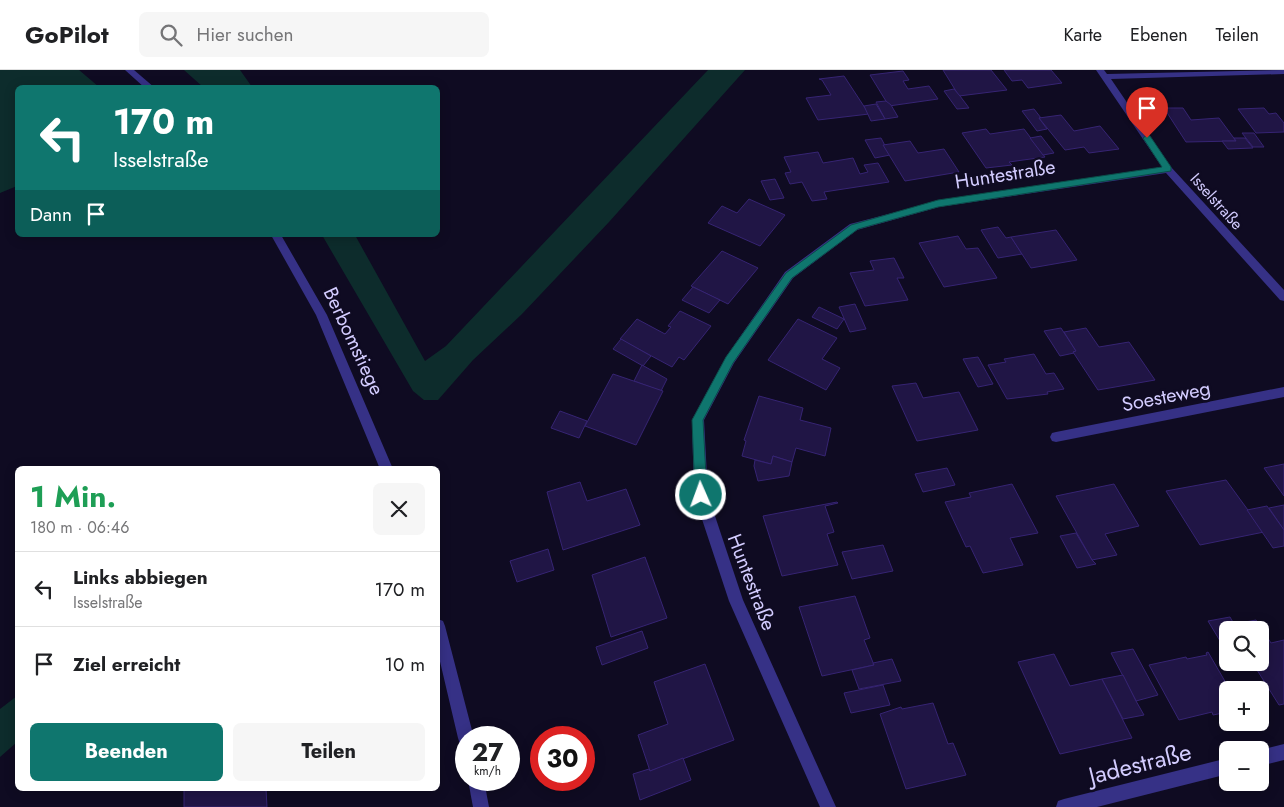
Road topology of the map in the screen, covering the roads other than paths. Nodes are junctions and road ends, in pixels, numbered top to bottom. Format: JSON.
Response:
{"nodes":[{"id":1,"x":129,"y":70,"type":"edge"},
{"id":2,"x":1284,"y":72,"type":"edge"},
{"id":3,"x":1103,"y":74,"type":"edge"},
{"id":4,"x":147,"y":85,"type":"edge"},
{"id":5,"x":1168,"y":169,"type":"junction"},
{"id":6,"x":277,"y":237,"type":"edge"},
{"id":7,"x":1284,"y":297,"type":"edge"},
{"id":8,"x":1284,"y":392,"type":"edge"},
{"id":9,"x":1056,"y":437,"type":"dead end"},
{"id":10,"x":386,"y":466,"type":"edge"},
{"id":11,"x":440,"y":634,"type":"edge"},
{"id":12,"x":463,"y":726,"type":"edge"},
{"id":13,"x":1284,"y":752,"type":"edge"},
{"id":14,"x":1269,"y":756,"type":"edge"},
{"id":15,"x":1219,"y":768,"type":"edge"},
{"id":16,"x":478,"y":791,"type":"edge"},
{"id":17,"x":481,"y":807,"type":"edge"},
{"id":18,"x":828,"y":807,"type":"edge"},
{"id":19,"x":1064,"y":807,"type":"edge"}],
"edges":[{"from":1,"to":4,"type":"street"},
{"from":2,"to":3,"type":"street"},
{"from":3,"to":5,"type":"street","name":"Isselstraße"},
{"from":5,"to":7,"type":"street","name":"Isselstraße"},
{"from":5,"to":18,"type":"street","name":"Huntestraße"},
{"from":6,"to":10,"type":"street","name":"Berbomstiege"},
{"from":8,"to":9,"type":"street","name":"Soesteweg"},
{"from":11,"to":12,"type":"street"},
{"from":13,"to":14,"type":"street"},
{"from":15,"to":19,"type":"street","name":"Jadestraße"},
{"from":16,"to":17,"type":"street"}]}
